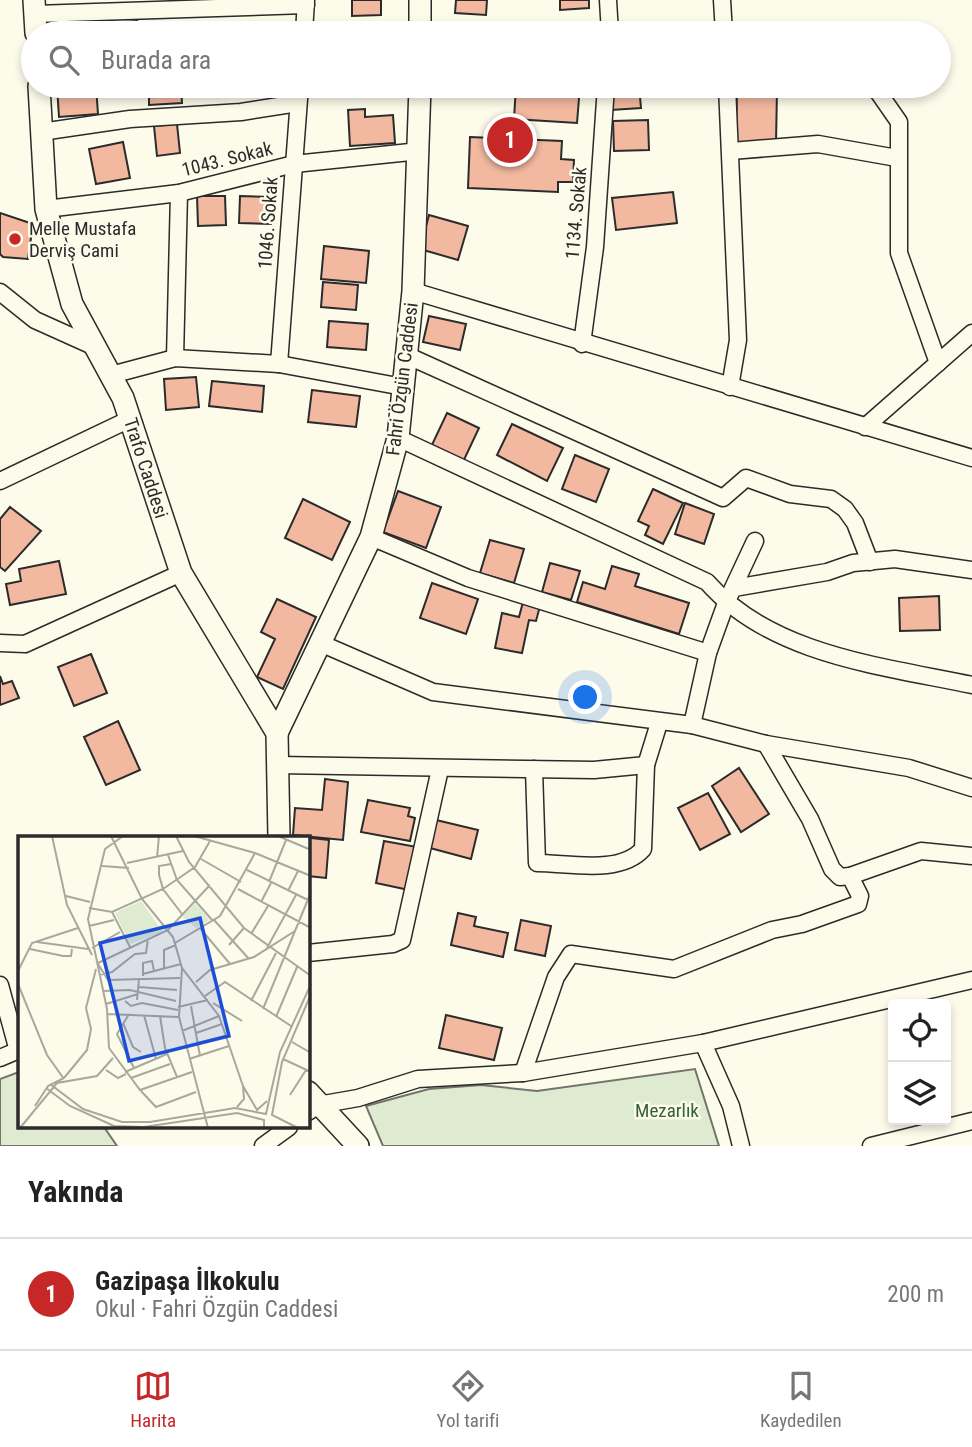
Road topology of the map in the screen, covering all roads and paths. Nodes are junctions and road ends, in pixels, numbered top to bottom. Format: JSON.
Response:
{"nodes":[{"id":1,"x":420,"y":0,"type":"edge"},
{"id":2,"x":608,"y":0,"type":"edge"},
{"id":3,"x":722,"y":0,"type":"edge"},
{"id":4,"x":306,"y":3,"type":"edge"},
{"id":5,"x":35,"y":16,"type":"edge"},
{"id":6,"x":305,"y":21,"type":"edge"},
{"id":7,"x":420,"y":21,"type":"edge"},
{"id":8,"x":609,"y":21,"type":"edge"},
{"id":9,"x":723,"y":21,"type":"edge"},
{"id":10,"x":40,"y":98,"type":"edge"},
{"id":11,"x":299,"y":98,"type":"edge"},
{"id":12,"x":420,"y":98,"type":"edge"},
{"id":13,"x":605,"y":98,"type":"edge"},
{"id":14,"x":728,"y":98,"type":"edge"},
{"id":15,"x":882,"y":98,"type":"edge"},
{"id":16,"x":298,"y":103,"type":"junction"},
{"id":17,"x":41,"y":132,"type":"junction"},
{"id":18,"x":731,"y":150,"type":"junction"},
{"id":19,"x":420,"y":151,"type":"junction"},
{"id":20,"x":897,"y":158,"type":"junction"},
{"id":21,"x":294,"y":164,"type":"junction"},
{"id":22,"x":179,"y":193,"type":"junction"},
{"id":23,"x":46,"y":209,"type":"junction"},
{"id":24,"x":413,"y":291,"type":"junction"},
{"id":25,"x":0,"y":292,"type":"edge"},
{"id":26,"x":972,"y":333,"type":"edge"},
{"id":27,"x":582,"y":344,"type":"junction"},
{"id":28,"x":95,"y":347,"type":"junction"},
{"id":29,"x":406,"y":355,"type":"junction"},
{"id":30,"x":175,"y":358,"type":"junction"},
{"id":31,"x":938,"y":363,"type":"junction"},
{"id":32,"x":279,"y":364,"type":"junction"},
{"id":33,"x":111,"y":375,"type":"junction"},
{"id":34,"x":403,"y":387,"type":"junction"},
{"id":35,"x":730,"y":387,"type":"junction"},
{"id":36,"x":130,"y":419,"type":"junction"},
{"id":37,"x":865,"y":427,"type":"junction"},
{"id":38,"x":398,"y":438,"type":"junction"},
{"id":39,"x":972,"y":458,"type":"edge"},
{"id":40,"x":0,"y":481,"type":"edge"},
{"id":41,"x":371,"y":537,"type":"junction"},
{"id":42,"x":755,"y":541,"type":"dead end"},
{"id":43,"x":870,"y":562,"type":"junction"},
{"id":44,"x":972,"y":570,"type":"edge"},
{"id":45,"x":181,"y":573,"type":"junction"},
{"id":46,"x":734,"y":588,"type":"junction"},
{"id":47,"x":726,"y":603,"type":"junction"},
{"id":48,"x":0,"y":642,"type":"edge"},
{"id":49,"x":320,"y":643,"type":"junction"},
{"id":50,"x":708,"y":653,"type":"junction"},
{"id":51,"x":972,"y":685,"type":"edge"},
{"id":52,"x":659,"y":723,"type":"junction"},
{"id":53,"x":692,"y":725,"type":"junction"},
{"id":54,"x":277,"y":733,"type":"junction"},
{"id":55,"x":766,"y":744,"type":"junction"},
{"id":56,"x":278,"y":765,"type":"junction"},
{"id":57,"x":646,"y":765,"type":"junction"},
{"id":58,"x":440,"y":769,"type":"junction"},
{"id":59,"x":534,"y":769,"type":"junction"},
{"id":60,"x":972,"y":788,"type":"edge"},
{"id":61,"x":279,"y":836,"type":"edge"},
{"id":62,"x":972,"y":856,"type":"edge"},
{"id":63,"x":850,"y":876,"type":"junction"},
{"id":64,"x":310,"y":953,"type":"edge"},
{"id":65,"x":972,"y":980,"type":"edge"},
{"id":66,"x":0,"y":985,"type":"edge"},
{"id":67,"x":703,"y":1043,"type":"junction"},
{"id":68,"x":18,"y":1048,"type":"edge"},
{"id":69,"x":18,"y":1051,"type":"edge"},
{"id":70,"x":0,"y":1058,"type":"edge"},
{"id":71,"x":523,"y":1073,"type":"junction"},
{"id":72,"x":311,"y":1103,"type":"edge"},
{"id":73,"x":972,"y":1121,"type":"edge"},
{"id":74,"x":288,"y":1128,"type":"edge"},
{"id":75,"x":263,"y":1146,"type":"edge"},
{"id":76,"x":358,"y":1146,"type":"edge"},
{"id":77,"x":741,"y":1146,"type":"edge"},
{"id":78,"x":871,"y":1146,"type":"edge"}],
"edges":[{"from":1,"to":7,"type":"street"},
{"from":2,"to":8,"type":"street"},
{"from":3,"to":9,"type":"street"},
{"from":4,"to":5,"type":"street"},
{"from":4,"to":6,"type":"street"},
{"from":10,"to":17,"type":"street","name":"Trafo Caddesi"},
{"from":11,"to":16,"type":"street","name":"1046. Sokak"},
{"from":12,"to":19,"type":"street","name":"Fahri Özgün Caddesi"},
{"from":13,"to":27,"type":"street","name":"1134. Sokak"},
{"from":14,"to":18,"type":"street"},
{"from":15,"to":20,"type":"street"},
{"from":16,"to":17,"type":"street"},
{"from":16,"to":21,"type":"street","name":"1046. Sokak"},
{"from":17,"to":23,"type":"street","name":"Trafo Caddesi"},
{"from":18,"to":20,"type":"street"},
{"from":18,"to":35,"type":"street"},
{"from":19,"to":21,"type":"street","name":"1043. Sokak"},
{"from":19,"to":24,"type":"street","name":"Fahri Özgün Caddesi"},
{"from":20,"to":31,"type":"street"},
{"from":21,"to":22,"type":"street","name":"1043. Sokak"},
{"from":21,"to":32,"type":"street","name":"1046. Sokak"},
{"from":22,"to":23,"type":"street","name":"1043. Sokak"},
{"from":22,"to":30,"type":"street"},
{"from":23,"to":28,"type":"street","name":"Trafo Caddesi"},
{"from":24,"to":27,"type":"street"},
{"from":24,"to":29,"type":"street","name":"Fahri Özgün Caddesi"},
{"from":25,"to":28,"type":"street"},
{"from":26,"to":31,"type":"street"},
{"from":27,"to":35,"type":"street"},
{"from":28,"to":33,"type":"street","name":"Trafo Caddesi"},
{"from":29,"to":34,"type":"street","name":"Fahri Özgün Caddesi"},
{"from":29,"to":43,"type":"street"},
{"from":30,"to":32,"type":"street"},
{"from":30,"to":33,"type":"street"},
{"from":31,"to":37,"type":"street"},
{"from":32,"to":34,"type":"street"},
{"from":33,"to":36,"type":"street","name":"Trafo Caddesi"},
{"from":34,"to":38,"type":"street","name":"Fahri Özgün Caddesi"},
{"from":35,"to":37,"type":"street"},
{"from":36,"to":40,"type":"street"},
{"from":36,"to":45,"type":"street","name":"Trafo Caddesi"},
{"from":37,"to":39,"type":"street"},
{"from":38,"to":41,"type":"street","name":"Fahri Özgün Caddesi"},
{"from":38,"to":47,"type":"street"},
{"from":41,"to":49,"type":"street","name":"Fahri Özgün Caddesi"},
{"from":41,"to":50,"type":"street"},
{"from":42,"to":46,"type":"street"},
{"from":43,"to":44,"type":"street"},
{"from":43,"to":46,"type":"street"},
{"from":45,"to":48,"type":"street"},
{"from":45,"to":54,"type":"street","name":"Trafo Caddesi"},
{"from":46,"to":47,"type":"street"},
{"from":47,"to":50,"type":"street"},
{"from":47,"to":51,"type":"street"},
{"from":49,"to":52,"type":"street"},
{"from":49,"to":54,"type":"street","name":"Fahri Özgün Caddesi"},
{"from":50,"to":53,"type":"street"},
{"from":52,"to":53,"type":"street"},
{"from":52,"to":57,"type":"street"},
{"from":53,"to":55,"type":"street"},
{"from":54,"to":56,"type":"street","name":"Trafo Caddesi"},
{"from":55,"to":60,"type":"street"},
{"from":55,"to":63,"type":"street"},
{"from":56,"to":58,"type":"street"},
{"from":56,"to":61,"type":"street","name":"Trafo Caddesi"},
{"from":57,"to":59,"type":"street"},
{"from":57,"to":59,"type":"street"},
{"from":58,"to":59,"type":"street"},
{"from":58,"to":64,"type":"street"},
{"from":62,"to":63,"type":"street"},
{"from":63,"to":71,"type":"street"},
{"from":65,"to":67,"type":"street"},
{"from":66,"to":68,"type":"street"},
{"from":67,"to":71,"type":"street"},
{"from":67,"to":77,"type":"street"},
{"from":69,"to":70,"type":"street"},
{"from":71,"to":72,"type":"street"},
{"from":72,"to":76,"type":"street"},
{"from":73,"to":78,"type":"street"},
{"from":74,"to":75,"type":"street"}]}
